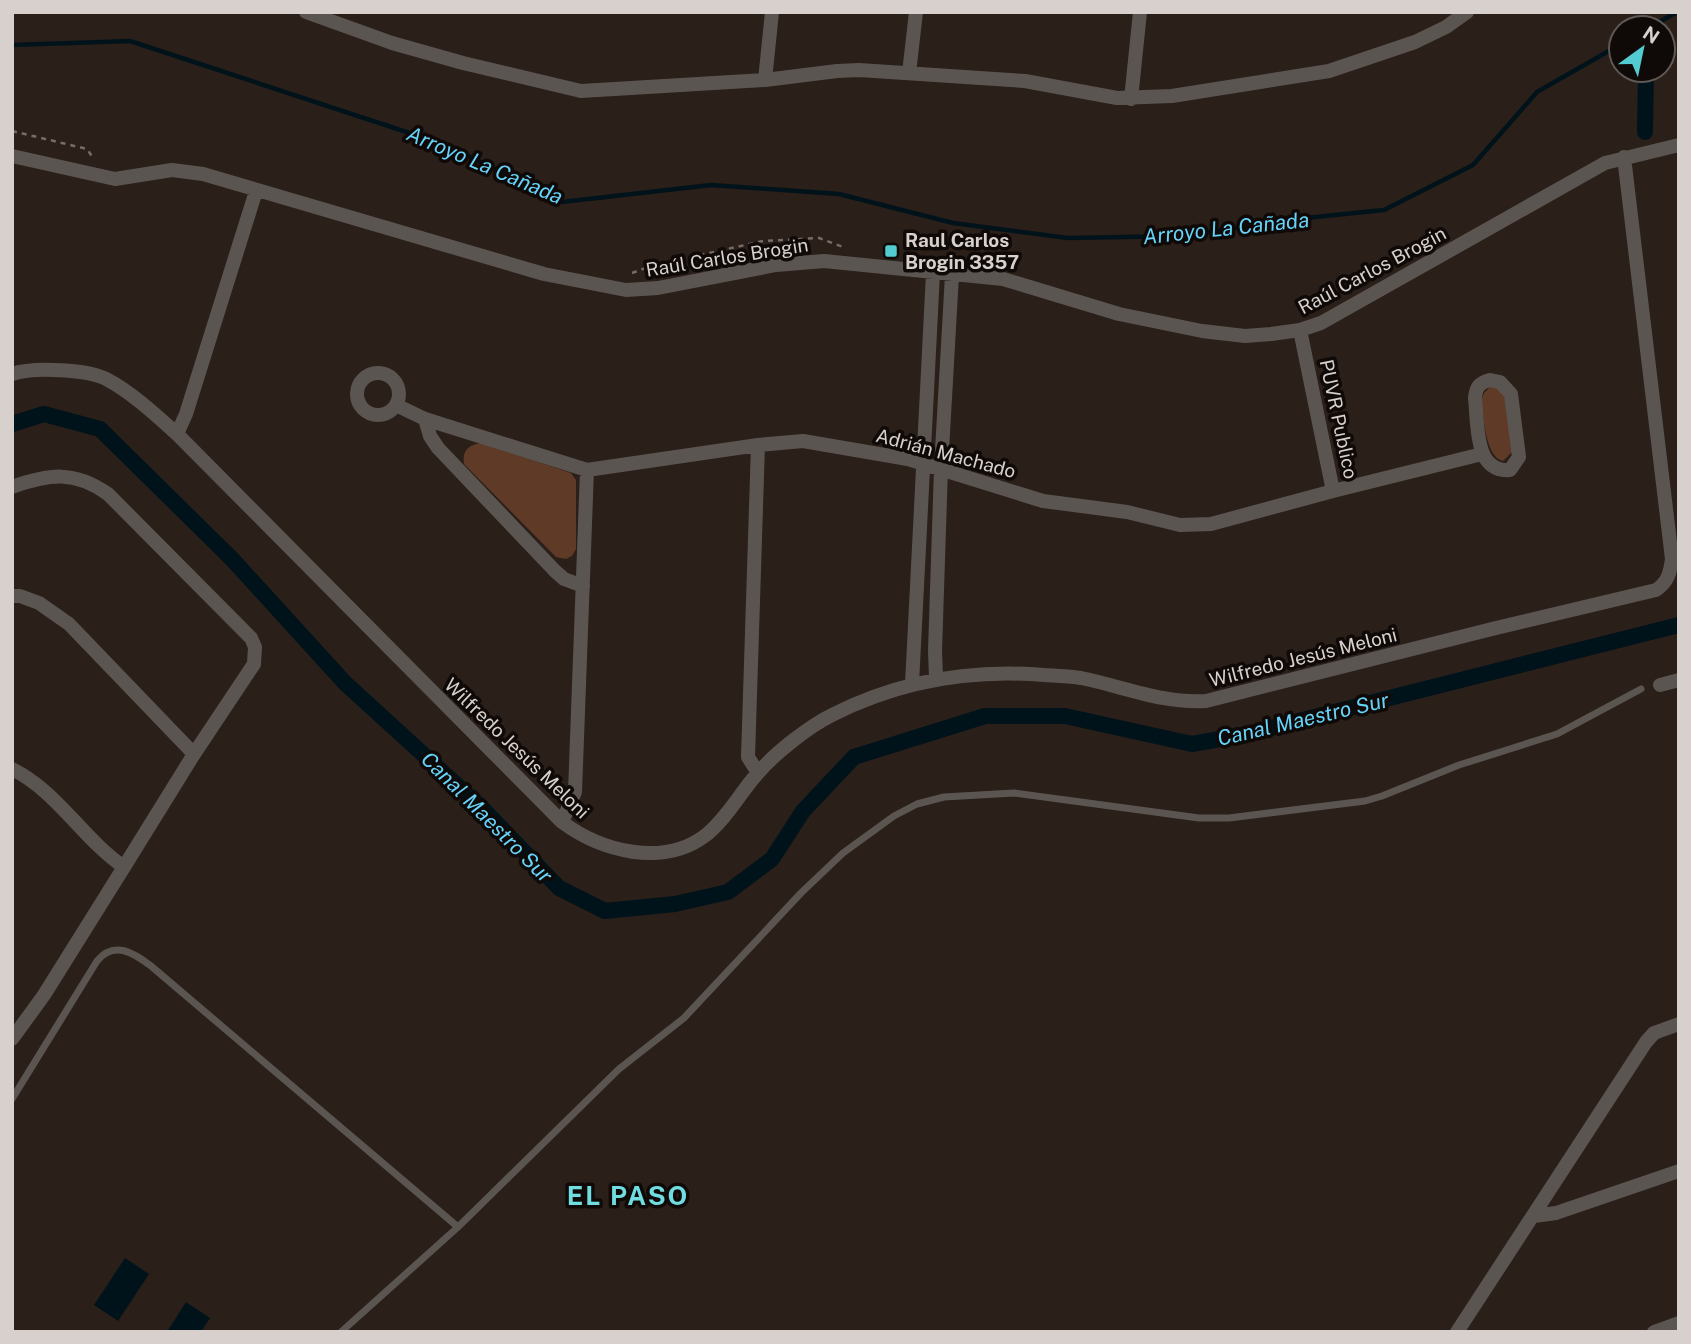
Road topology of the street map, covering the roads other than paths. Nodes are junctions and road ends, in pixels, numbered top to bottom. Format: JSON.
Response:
{"nodes":[{"id":1,"x":306,"y":12,"type":"edge"},
{"id":2,"x":772,"y":12,"type":"edge"},
{"id":3,"x":916,"y":12,"type":"edge"},
{"id":4,"x":1140,"y":12,"type":"edge"},
{"id":5,"x":1440,"y":12,"type":"edge"},
{"id":6,"x":1467,"y":12,"type":"edge"},
{"id":7,"x":1446,"y":27,"type":"junction"},
{"id":8,"x":909,"y":74,"type":"junction"},
{"id":9,"x":765,"y":80,"type":"junction"},
{"id":10,"x":1131,"y":99,"type":"junction"},
{"id":11,"x":1679,"y":145,"type":"edge"},
{"id":12,"x":12,"y":156,"type":"edge"},
{"id":13,"x":1624,"y":157,"type":"junction"},
{"id":14,"x":256,"y":191,"type":"junction"},
{"id":15,"x":933,"y":274,"type":"junction"},
{"id":16,"x":952,"y":275,"type":"junction"},
{"id":17,"x":1300,"y":330,"type":"junction"},
{"id":18,"x":12,"y":374,"type":"edge"},
{"id":19,"x":396,"y":405,"type":"dead end"},
{"id":20,"x":425,"y":419,"type":"junction"},
{"id":21,"x":177,"y":433,"type":"junction"},
{"id":22,"x":758,"y":445,"type":"junction"},
{"id":23,"x":1482,"y":454,"type":"junction"},
{"id":24,"x":923,"y":463,"type":"junction"},
{"id":25,"x":941,"y":468,"type":"junction"},
{"id":26,"x":587,"y":470,"type":"junction"},
{"id":27,"x":12,"y":487,"type":"edge"},
{"id":28,"x":1333,"y":491,"type":"junction"},
{"id":29,"x":583,"y":586,"type":"junction"},
{"id":30,"x":12,"y":596,"type":"edge"},
{"id":31,"x":936,"y":678,"type":"junction"},
{"id":32,"x":1679,"y":680,"type":"edge"},
{"id":33,"x":912,"y":684,"type":"junction"},
{"id":34,"x":1660,"y":685,"type":"dead end"},
{"id":35,"x":1641,"y":689,"type":"dead end"},
{"id":36,"x":194,"y":754,"type":"junction"},
{"id":37,"x":12,"y":769,"type":"edge"},
{"id":38,"x":758,"y":773,"type":"junction"},
{"id":39,"x":562,"y":822,"type":"junction"},
{"id":40,"x":124,"y":867,"type":"junction"},
{"id":41,"x":1679,"y":1024,"type":"edge"},
{"id":42,"x":12,"y":1039,"type":"edge"},
{"id":43,"x":12,"y":1099,"type":"edge"},
{"id":44,"x":1679,"y":1171,"type":"edge"},
{"id":45,"x":1534,"y":1216,"type":"junction"},
{"id":46,"x":458,"y":1227,"type":"junction"},
{"id":47,"x":1679,"y":1323,"type":"edge"},
{"id":48,"x":341,"y":1332,"type":"edge"},
{"id":49,"x":1457,"y":1332,"type":"edge"},
{"id":50,"x":1654,"y":1332,"type":"edge"}],
"edges":[{"from":1,"to":9,"type":"street"},
{"from":2,"to":9,"type":"street"},
{"from":3,"to":8,"type":"street"},
{"from":4,"to":10,"type":"street"},
{"from":5,"to":7,"type":"street"},
{"from":6,"to":7,"type":"street"},
{"from":7,"to":10,"type":"street"},
{"from":8,"to":9,"type":"street"},
{"from":8,"to":10,"type":"street"},
{"from":11,"to":13,"type":"street","name":"Raúl Carlos Brogin"},
{"from":12,"to":14,"type":"street","name":"Raúl Carlos Brogin"},
{"from":13,"to":17,"type":"street","name":"Raúl Carlos Brogin"},
{"from":13,"to":31,"type":"street","name":"Wilfredo Jesús Meloni"},
{"from":14,"to":15,"type":"street","name":"Raúl Carlos Brogin"},
{"from":14,"to":21,"type":"street"},
{"from":15,"to":16,"type":"street","name":"Raúl Carlos Brogin"},
{"from":15,"to":24,"type":"street"},
{"from":16,"to":17,"type":"street","name":"Raúl Carlos Brogin"},
{"from":16,"to":25,"type":"street"},
{"from":17,"to":28,"type":"street","name":"PUVR Publico"},
{"from":18,"to":21,"type":"street","name":"Wilfredo Jesús Meloni"},
{"from":19,"to":20,"type":"street","name":"Adrián Machado"},
{"from":20,"to":26,"type":"street","name":"Adrián Machado"},
{"from":20,"to":29,"type":"street"},
{"from":21,"to":39,"type":"street","name":"Wilfredo Jesús Meloni"},
{"from":22,"to":24,"type":"street","name":"Adrián Machado"},
{"from":22,"to":26,"type":"street","name":"Adrián Machado"},
{"from":22,"to":38,"type":"street"},
{"from":23,"to":23,"type":"street"},
{"from":23,"to":28,"type":"street","name":"PUVR Publico"},
{"from":24,"to":25,"type":"street","name":"Adrián Machado"},
{"from":24,"to":33,"type":"street"},
{"from":25,"to":28,"type":"street","name":"Adrián Machado"},
{"from":25,"to":31,"type":"street"},
{"from":26,"to":29,"type":"street"},
{"from":27,"to":36,"type":"street"},
{"from":29,"to":39,"type":"street"},
{"from":30,"to":36,"type":"street"},
{"from":31,"to":33,"type":"street","name":"Wilfredo Jesús Meloni"},
{"from":32,"to":34,"type":"street"},
{"from":33,"to":38,"type":"street","name":"Wilfredo Jesús Meloni"},
{"from":35,"to":46,"type":"lane"},
{"from":36,"to":40,"type":"street"},
{"from":37,"to":40,"type":"street"},
{"from":38,"to":39,"type":"street","name":"Wilfredo Jesús Meloni"},
{"from":40,"to":42,"type":"street"},
{"from":41,"to":45,"type":"street"},
{"from":43,"to":46,"type":"lane"},
{"from":44,"to":45,"type":"street"},
{"from":45,"to":49,"type":"street"},
{"from":46,"to":48,"type":"lane"},
{"from":47,"to":50,"type":"street"}]}
